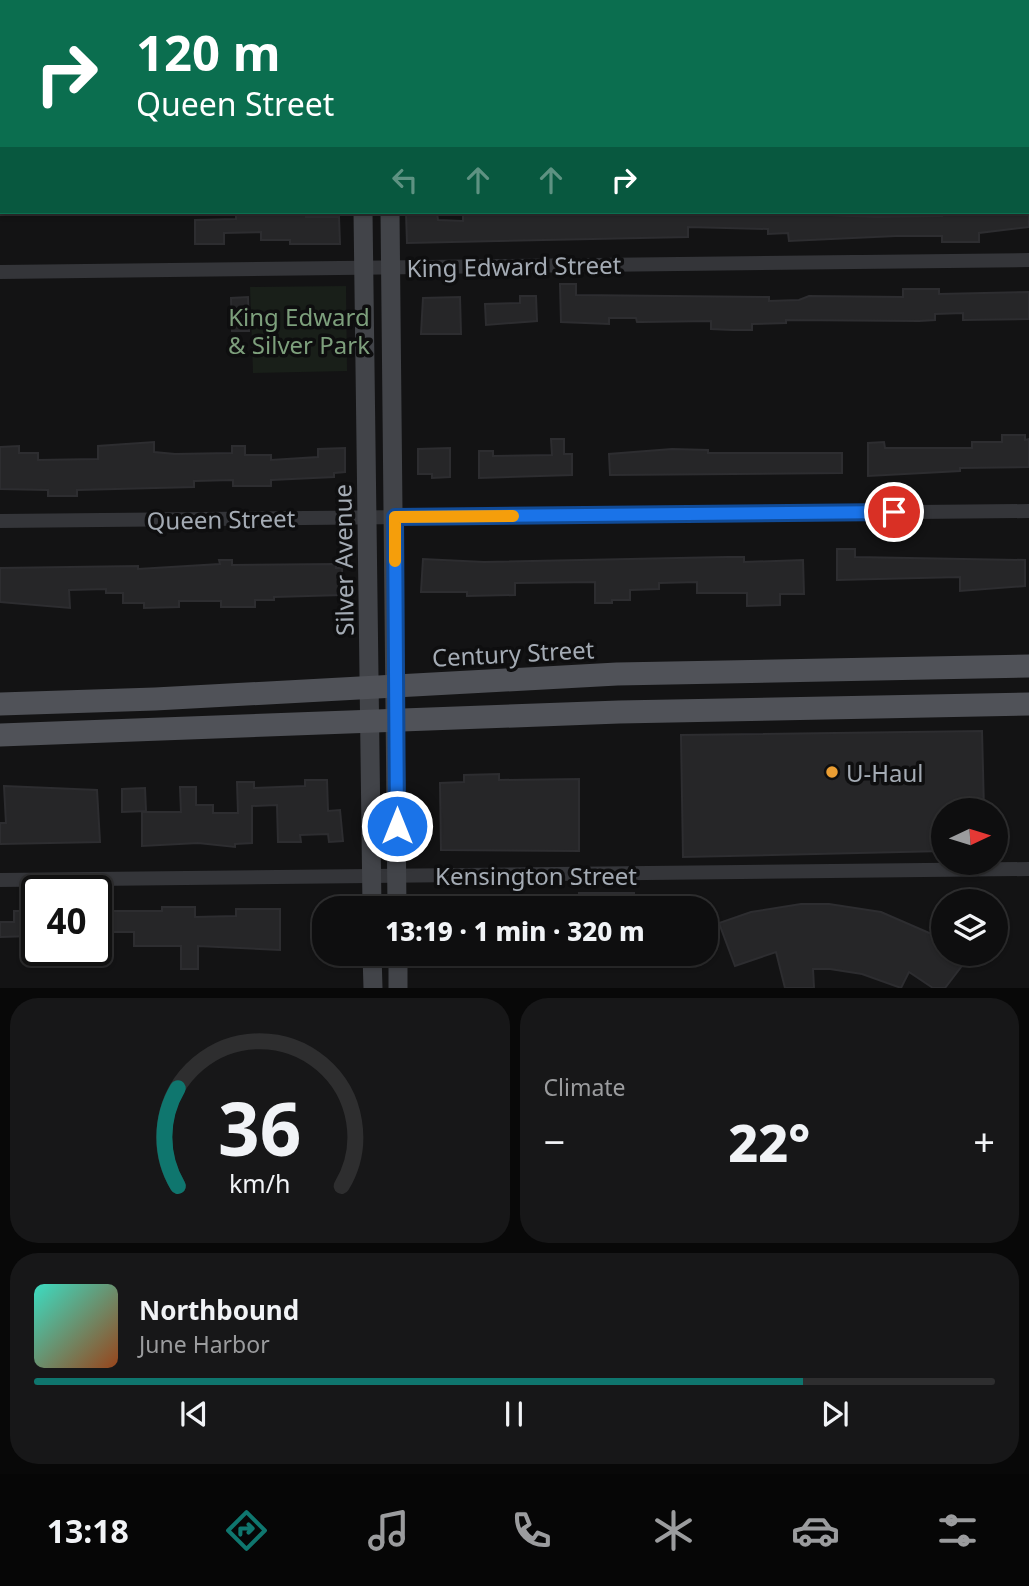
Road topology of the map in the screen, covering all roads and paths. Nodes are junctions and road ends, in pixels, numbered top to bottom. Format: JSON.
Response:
{"nodes":[{"id":1,"x":363,"y":214,"type":"edge"},
{"id":2,"x":390,"y":214,"type":"edge"},
{"id":3,"x":1029,"y":260,"type":"edge"},
{"id":4,"x":391,"y":267,"type":"junction"},
{"id":5,"x":364,"y":268,"type":"junction"},
{"id":6,"x":0,"y":272,"type":"edge"},
{"id":7,"x":1029,"y":511,"type":"edge"},
{"id":8,"x":395,"y":517,"type":"junction"},
{"id":9,"x":367,"y":518,"type":"junction"},
{"id":10,"x":0,"y":521,"type":"edge"},
{"id":11,"x":1029,"y":666,"type":"edge"},
{"id":12,"x":397,"y":685,"type":"junction"},
{"id":13,"x":369,"y":686,"type":"junction"},
{"id":14,"x":0,"y":704,"type":"edge"},
{"id":15,"x":1029,"y":704,"type":"edge"},
{"id":16,"x":398,"y":722,"type":"junction"},
{"id":17,"x":370,"y":723,"type":"junction"},
{"id":18,"x":0,"y":735,"type":"edge"},
{"id":19,"x":1029,"y":869,"type":"edge"},
{"id":20,"x":371,"y":876,"type":"junction"},
{"id":21,"x":397,"y":876,"type":"junction"},
{"id":22,"x":0,"y":880,"type":"edge"},
{"id":23,"x":372,"y":896,"type":"edge"},
{"id":24,"x":397,"y":896,"type":"edge"},
{"id":25,"x":372,"y":966,"type":"edge"},
{"id":26,"x":398,"y":966,"type":"edge"},
{"id":27,"x":373,"y":988,"type":"edge"},
{"id":28,"x":398,"y":988,"type":"edge"}],
"edges":[{"from":1,"to":5,"type":"street","name":"Silver Avenue"},
{"from":2,"to":4,"type":"street"},
{"from":3,"to":4,"type":"street","name":"King Edward Street"},
{"from":4,"to":5,"type":"street","name":"King Edward Street"},
{"from":4,"to":8,"type":"street"},
{"from":5,"to":6,"type":"street","name":"King Edward Street"},
{"from":5,"to":9,"type":"street","name":"Silver Avenue"},
{"from":7,"to":8,"type":"street","name":"Queen Street"},
{"from":8,"to":9,"type":"street","name":"Queen Street"},
{"from":8,"to":12,"type":"street"},
{"from":9,"to":10,"type":"street","name":"Queen Street"},
{"from":9,"to":13,"type":"street","name":"Silver Avenue"},
{"from":11,"to":12,"type":"main road","name":"Century Street"},
{"from":12,"to":13,"type":"main road","name":"Century Street"},
{"from":12,"to":16,"type":"street"},
{"from":13,"to":14,"type":"main road","name":"Century Street"},
{"from":13,"to":17,"type":"street","name":"Silver Avenue"},
{"from":15,"to":16,"type":"main road"},
{"from":16,"to":17,"type":"main road"},
{"from":16,"to":21,"type":"street"},
{"from":17,"to":18,"type":"main road"},
{"from":17,"to":20,"type":"street","name":"Silver Avenue"},
{"from":19,"to":21,"type":"street","name":"Kensington Street"},
{"from":20,"to":21,"type":"street","name":"Kensington Street"},
{"from":20,"to":22,"type":"street","name":"Kensington Street"},
{"from":20,"to":23,"type":"street","name":"Silver Avenue"},
{"from":21,"to":24,"type":"street"},
{"from":25,"to":27,"type":"street"},
{"from":26,"to":28,"type":"street"}]}
